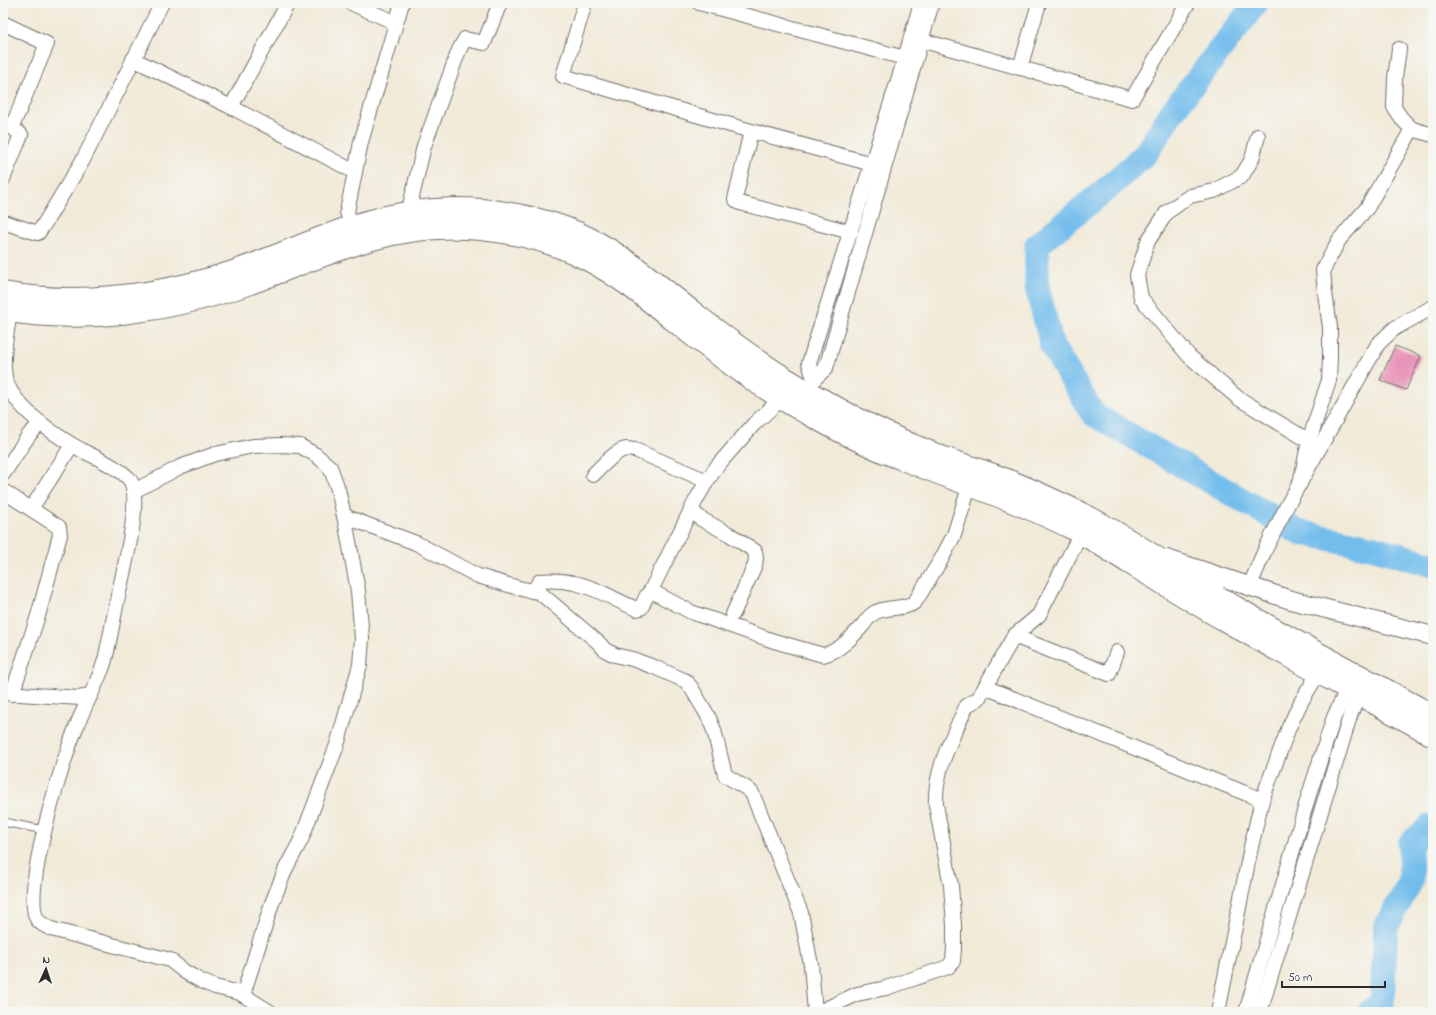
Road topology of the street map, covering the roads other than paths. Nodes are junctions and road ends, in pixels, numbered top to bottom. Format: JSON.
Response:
{"nodes":[{"id":1,"x":162,"y":3,"type":"edge"},
{"id":2,"x":288,"y":3,"type":"edge"},
{"id":3,"x":351,"y":3,"type":"edge"},
{"id":4,"x":402,"y":3,"type":"edge"},
{"id":5,"x":500,"y":3,"type":"edge"},
{"id":6,"x":585,"y":3,"type":"edge"},
{"id":7,"x":699,"y":3,"type":"edge"},
{"id":8,"x":920,"y":3,"type":"edge"},
{"id":9,"x":932,"y":3,"type":"edge"},
{"id":10,"x":1039,"y":3,"type":"edge"},
{"id":11,"x":1182,"y":4,"type":"edge"},
{"id":12,"x":3,"y":23,"type":"edge"},
{"id":13,"x":396,"y":23,"type":"junction"},
{"id":14,"x":916,"y":39,"type":"junction"},
{"id":15,"x":1399,"y":48,"type":"dead end"},
{"id":16,"x":905,"y":58,"type":"junction"},
{"id":17,"x":133,"y":59,"type":"junction"},
{"id":18,"x":1020,"y":68,"type":"junction"},
{"id":19,"x":231,"y":107,"type":"junction"},
{"id":20,"x":1412,"y":129,"type":"junction"},
{"id":21,"x":751,"y":131,"type":"junction"},
{"id":22,"x":1433,"y":135,"type":"edge"},
{"id":23,"x":1258,"y":136,"type":"dead end"},
{"id":24,"x":872,"y":164,"type":"junction"},
{"id":25,"x":355,"y":172,"type":"junction"},
{"id":26,"x":3,"y":179,"type":"edge"},
{"id":27,"x":408,"y":214,"type":"junction"},
{"id":28,"x":3,"y":222,"type":"edge"},
{"id":29,"x":851,"y":232,"type":"junction"},
{"id":30,"x":354,"y":235,"type":"junction"},
{"id":31,"x":7,"y":303,"type":"edge"},
{"id":32,"x":1433,"y":307,"type":"edge"},
{"id":33,"x":809,"y":395,"type":"junction"},
{"id":34,"x":782,"y":398,"type":"junction"},
{"id":35,"x":41,"y":423,"type":"junction"},
{"id":36,"x":1309,"y":442,"type":"junction"},
{"id":37,"x":72,"y":445,"type":"junction"},
{"id":38,"x":3,"y":474,"type":"edge"},
{"id":39,"x":593,"y":475,"type":"dead end"},
{"id":40,"x":707,"y":481,"type":"junction"},
{"id":41,"x":970,"y":484,"type":"junction"},
{"id":42,"x":1300,"y":484,"type":"junction"},
{"id":43,"x":3,"y":491,"type":"edge"},
{"id":44,"x":134,"y":491,"type":"junction"},
{"id":45,"x":31,"y":509,"type":"junction"},
{"id":46,"x":691,"y":510,"type":"junction"},
{"id":47,"x":344,"y":516,"type":"junction"},
{"id":48,"x":1081,"y":533,"type":"junction"},
{"id":49,"x":1135,"y":556,"type":"junction"},
{"id":50,"x":1250,"y":585,"type":"junction"},
{"id":51,"x":533,"y":591,"type":"junction"},
{"id":52,"x":650,"y":592,"type":"junction"},
{"id":53,"x":733,"y":614,"type":"dead end"},
{"id":54,"x":1014,"y":636,"type":"junction"},
{"id":55,"x":1433,"y":636,"type":"edge"},
{"id":56,"x":1117,"y":652,"type":"dead end"},
{"id":57,"x":1319,"y":672,"type":"junction"},
{"id":58,"x":1358,"y":684,"type":"junction"},
{"id":59,"x":985,"y":687,"type":"junction"},
{"id":60,"x":8,"y":694,"type":"edge"},
{"id":61,"x":91,"y":694,"type":"junction"},
{"id":62,"x":1433,"y":716,"type":"edge"},
{"id":63,"x":1433,"y":735,"type":"edge"},
{"id":64,"x":1262,"y":800,"type":"junction"},
{"id":65,"x":3,"y":822,"type":"edge"},
{"id":66,"x":45,"y":830,"type":"junction"},
{"id":67,"x":243,"y":995,"type":"junction"},
{"id":68,"x":270,"y":1012,"type":"edge"},
{"id":69,"x":815,"y":1012,"type":"edge"},
{"id":70,"x":819,"y":1012,"type":"edge"},
{"id":71,"x":1218,"y":1012,"type":"edge"},
{"id":72,"x":1246,"y":1012,"type":"edge"},
{"id":73,"x":1260,"y":1012,"type":"edge"}],
"edges":[{"from":1,"to":17,"type":"street"},
{"from":2,"to":19,"type":"street"},
{"from":3,"to":13,"type":"street"},
{"from":4,"to":13,"type":"street"},
{"from":5,"to":27,"type":"street"},
{"from":6,"to":21,"type":"street"},
{"from":7,"to":16,"type":"street"},
{"from":8,"to":14,"type":"street"},
{"from":9,"to":14,"type":"street"},
{"from":10,"to":18,"type":"street"},
{"from":11,"to":18,"type":"street"},
{"from":12,"to":26,"type":"street"},
{"from":13,"to":25,"type":"street"},
{"from":14,"to":16,"type":"street"},
{"from":14,"to":18,"type":"street"},
{"from":14,"to":33,"type":"street"},
{"from":15,"to":20,"type":"street"},
{"from":16,"to":24,"type":"street"},
{"from":17,"to":19,"type":"street"},
{"from":17,"to":28,"type":"street"},
{"from":19,"to":25,"type":"street"},
{"from":20,"to":22,"type":"street"},
{"from":20,"to":36,"type":"street"},
{"from":21,"to":24,"type":"street"},
{"from":21,"to":29,"type":"street"},
{"from":23,"to":36,"type":"street"},
{"from":24,"to":29,"type":"street"},
{"from":25,"to":30,"type":"street"},
{"from":27,"to":30,"type":"highway"},
{"from":27,"to":33,"type":"highway"},
{"from":29,"to":33,"type":"street"},
{"from":30,"to":31,"type":"highway"},
{"from":30,"to":34,"type":"highway"},
{"from":31,"to":35,"type":"street"},
{"from":32,"to":42,"type":"street"},
{"from":33,"to":34,"type":"highway"},
{"from":33,"to":41,"type":"highway"},
{"from":33,"to":49,"type":"highway"},
{"from":34,"to":40,"type":"street"},
{"from":35,"to":37,"type":"street"},
{"from":35,"to":38,"type":"street"},
{"from":36,"to":42,"type":"street"},
{"from":37,"to":44,"type":"street"},
{"from":37,"to":45,"type":"street"},
{"from":39,"to":40,"type":"street"},
{"from":40,"to":46,"type":"street"},
{"from":41,"to":48,"type":"highway"},
{"from":41,"to":52,"type":"street"},
{"from":42,"to":50,"type":"street"},
{"from":43,"to":45,"type":"street"},
{"from":44,"to":47,"type":"street"},
{"from":44,"to":61,"type":"street"},
{"from":45,"to":60,"type":"street"},
{"from":46,"to":52,"type":"street"},
{"from":46,"to":53,"type":"street"},
{"from":47,"to":51,"type":"street"},
{"from":47,"to":67,"type":"street"},
{"from":48,"to":49,"type":"highway"},
{"from":48,"to":54,"type":"street"},
{"from":49,"to":50,"type":"street"},
{"from":49,"to":57,"type":"highway"},
{"from":49,"to":58,"type":"highway"},
{"from":50,"to":55,"type":"street"},
{"from":51,"to":52,"type":"street"},
{"from":51,"to":69,"type":"street"},
{"from":54,"to":56,"type":"street"},
{"from":54,"to":59,"type":"street"},
{"from":57,"to":58,"type":"highway"},
{"from":57,"to":64,"type":"street"},
{"from":58,"to":62,"type":"highway"},
{"from":58,"to":63,"type":"highway"},
{"from":58,"to":72,"type":"street"},
{"from":58,"to":73,"type":"street"},
{"from":59,"to":64,"type":"street"},
{"from":59,"to":70,"type":"street"},
{"from":60,"to":61,"type":"street"},
{"from":61,"to":66,"type":"street"},
{"from":64,"to":71,"type":"street"},
{"from":65,"to":66,"type":"lane"},
{"from":66,"to":67,"type":"street"},
{"from":67,"to":68,"type":"street"}]}
